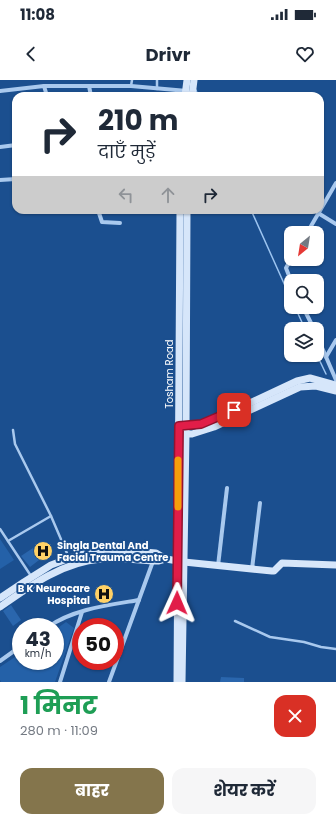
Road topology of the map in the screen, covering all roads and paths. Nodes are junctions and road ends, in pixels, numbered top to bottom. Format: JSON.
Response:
{"nodes":[{"id":1,"x":70,"y":80,"type":"edge"},
{"id":2,"x":132,"y":80,"type":"edge"},
{"id":3,"x":157,"y":80,"type":"edge"},
{"id":4,"x":187,"y":80,"type":"edge"},
{"id":5,"x":194,"y":80,"type":"edge"},
{"id":6,"x":44,"y":86,"type":"junction"},
{"id":7,"x":88,"y":86,"type":"junction"},
{"id":8,"x":131,"y":86,"type":"junction"},
{"id":9,"x":71,"y":87,"type":"junction"},
{"id":10,"x":157,"y":88,"type":"junction"},
{"id":11,"x":0,"y":91,"type":"edge"},
{"id":12,"x":46,"y":92,"type":"edge"},
{"id":13,"x":90,"y":92,"type":"edge"},
{"id":14,"x":178,"y":92,"type":"edge"},
{"id":15,"x":189,"y":92,"type":"edge"},
{"id":16,"x":190,"y":92,"type":"edge"},
{"id":17,"x":12,"y":146,"type":"edge"},
{"id":18,"x":0,"y":147,"type":"edge"},
{"id":19,"x":12,"y":179,"type":"edge"},
{"id":20,"x":0,"y":180,"type":"edge"},
{"id":21,"x":336,"y":183,"type":"edge"},
{"id":22,"x":324,"y":203,"type":"edge"},
{"id":23,"x":99,"y":214,"type":"edge"},
{"id":24,"x":180,"y":214,"type":"edge"},
{"id":25,"x":188,"y":214,"type":"edge"},
{"id":26,"x":317,"y":214,"type":"edge"},
{"id":27,"x":320,"y":214,"type":"edge"},
{"id":28,"x":120,"y":223,"type":"dead end"},
{"id":29,"x":336,"y":224,"type":"edge"},
{"id":30,"x":311,"y":226,"type":"edge"},
{"id":31,"x":336,"y":340,"type":"edge"},
{"id":32,"x":324,"y":352,"type":"edge"},
{"id":33,"x":326,"y":357,"type":"junction"},
{"id":34,"x":336,"y":380,"type":"edge"},
{"id":35,"x":336,"y":385,"type":"edge"},
{"id":36,"x":336,"y":391,"type":"edge"},
{"id":37,"x":182,"y":426,"type":"junction"},
{"id":38,"x":12,"y":430,"type":"dead end"},
{"id":39,"x":183,"y":434,"type":"junction"},
{"id":40,"x":227,"y":488,"type":"dead end"},
{"id":41,"x":260,"y":503,"type":"dead end"},
{"id":42,"x":50,"y":516,"type":"junction"},
{"id":43,"x":0,"y":529,"type":"edge"},
{"id":44,"x":8,"y":541,"type":"junction"},
{"id":45,"x":128,"y":550,"type":"junction"},
{"id":46,"x":156,"y":553,"type":"junction"},
{"id":47,"x":69,"y":558,"type":"junction"},
{"id":48,"x":166,"y":558,"type":"junction"},
{"id":49,"x":128,"y":559,"type":"junction"},
{"id":50,"x":153,"y":561,"type":"junction"},
{"id":51,"x":181,"y":562,"type":"junction"},
{"id":52,"x":336,"y":565,"type":"edge"},
{"id":53,"x":218,"y":566,"type":"junction"},
{"id":54,"x":252,"y":569,"type":"junction"},
{"id":55,"x":34,"y":580,"type":"junction"},
{"id":56,"x":0,"y":598,"type":"edge"},
{"id":57,"x":139,"y":600,"type":"junction"},
{"id":58,"x":0,"y":607,"type":"edge"},
{"id":59,"x":82,"y":612,"type":"junction"},
{"id":60,"x":64,"y":619,"type":"edge"},
{"id":61,"x":235,"y":621,"type":"dead end"},
{"id":62,"x":336,"y":649,"type":"edge"},
{"id":63,"x":12,"y":652,"type":"edge"},
{"id":64,"x":0,"y":661,"type":"edge"},
{"id":65,"x":60,"y":682,"type":"edge"},
{"id":66,"x":109,"y":682,"type":"edge"},
{"id":67,"x":177,"y":682,"type":"edge"},
{"id":68,"x":182,"y":682,"type":"edge"}],
"edges":[{"from":1,"to":9,"type":"street"},
{"from":2,"to":8,"type":"lane"},
{"from":3,"to":10,"type":"lane"},
{"from":4,"to":15,"type":"main road"},
{"from":5,"to":16,"type":"main road"},
{"from":6,"to":9,"type":"street"},
{"from":6,"to":11,"type":"street"},
{"from":6,"to":12,"type":"street"},
{"from":7,"to":8,"type":"street"},
{"from":7,"to":9,"type":"street"},
{"from":7,"to":13,"type":"street"},
{"from":8,"to":10,"type":"street"},
{"from":10,"to":14,"type":"street"},
{"from":17,"to":18,"type":"street"},
{"from":19,"to":20,"type":"street"},
{"from":21,"to":22,"type":"street"},
{"from":23,"to":28,"type":"street"},
{"from":24,"to":37,"type":"main road","name":"Tosham Road"},
{"from":25,"to":37,"type":"main road","name":"Tosham Road"},
{"from":26,"to":30,"type":"street"},
{"from":27,"to":29,"type":"street"},
{"from":31,"to":33,"type":"street"},
{"from":32,"to":33,"type":"street"},
{"from":33,"to":34,"type":"street"},
{"from":35,"to":37,"type":"main road"},
{"from":36,"to":39,"type":"main road"},
{"from":37,"to":39,"type":"main road","name":"Tosham Road"},
{"from":38,"to":42,"type":"lane"},
{"from":39,"to":51,"type":"main road","name":"Tosham Road"},
{"from":40,"to":53,"type":"street"},
{"from":41,"to":54,"type":"street"},
{"from":42,"to":44,"type":"lane"},
{"from":42,"to":47,"type":"lane"},
{"from":43,"to":44,"type":"lane"},
{"from":44,"to":55,"type":"lane"},
{"from":45,"to":46,"type":"main road"},
{"from":45,"to":47,"type":"main road"},
{"from":45,"to":49,"type":"main road"},
{"from":46,"to":48,"type":"main road"},
{"from":46,"to":50,"type":"street"},
{"from":47,"to":55,"type":"main road"},
{"from":48,"to":50,"type":"main road"},
{"from":48,"to":51,"type":"main road"},
{"from":49,"to":50,"type":"main road"},
{"from":49,"to":55,"type":"main road"},
{"from":50,"to":57,"type":"street"},
{"from":51,"to":53,"type":"main road"},
{"from":51,"to":67,"type":"main road","name":"Tosham Road"},
{"from":51,"to":68,"type":"main road","name":"Tosham Road"},
{"from":52,"to":54,"type":"main road"},
{"from":53,"to":54,"type":"main road"},
{"from":55,"to":56,"type":"main road"},
{"from":55,"to":58,"type":"main road"},
{"from":57,"to":59,"type":"street"},
{"from":57,"to":66,"type":"street"},
{"from":59,"to":60,"type":"street"},
{"from":59,"to":65,"type":"street"},
{"from":61,"to":62,"type":"lane"},
{"from":63,"to":64,"type":"street"}]}
